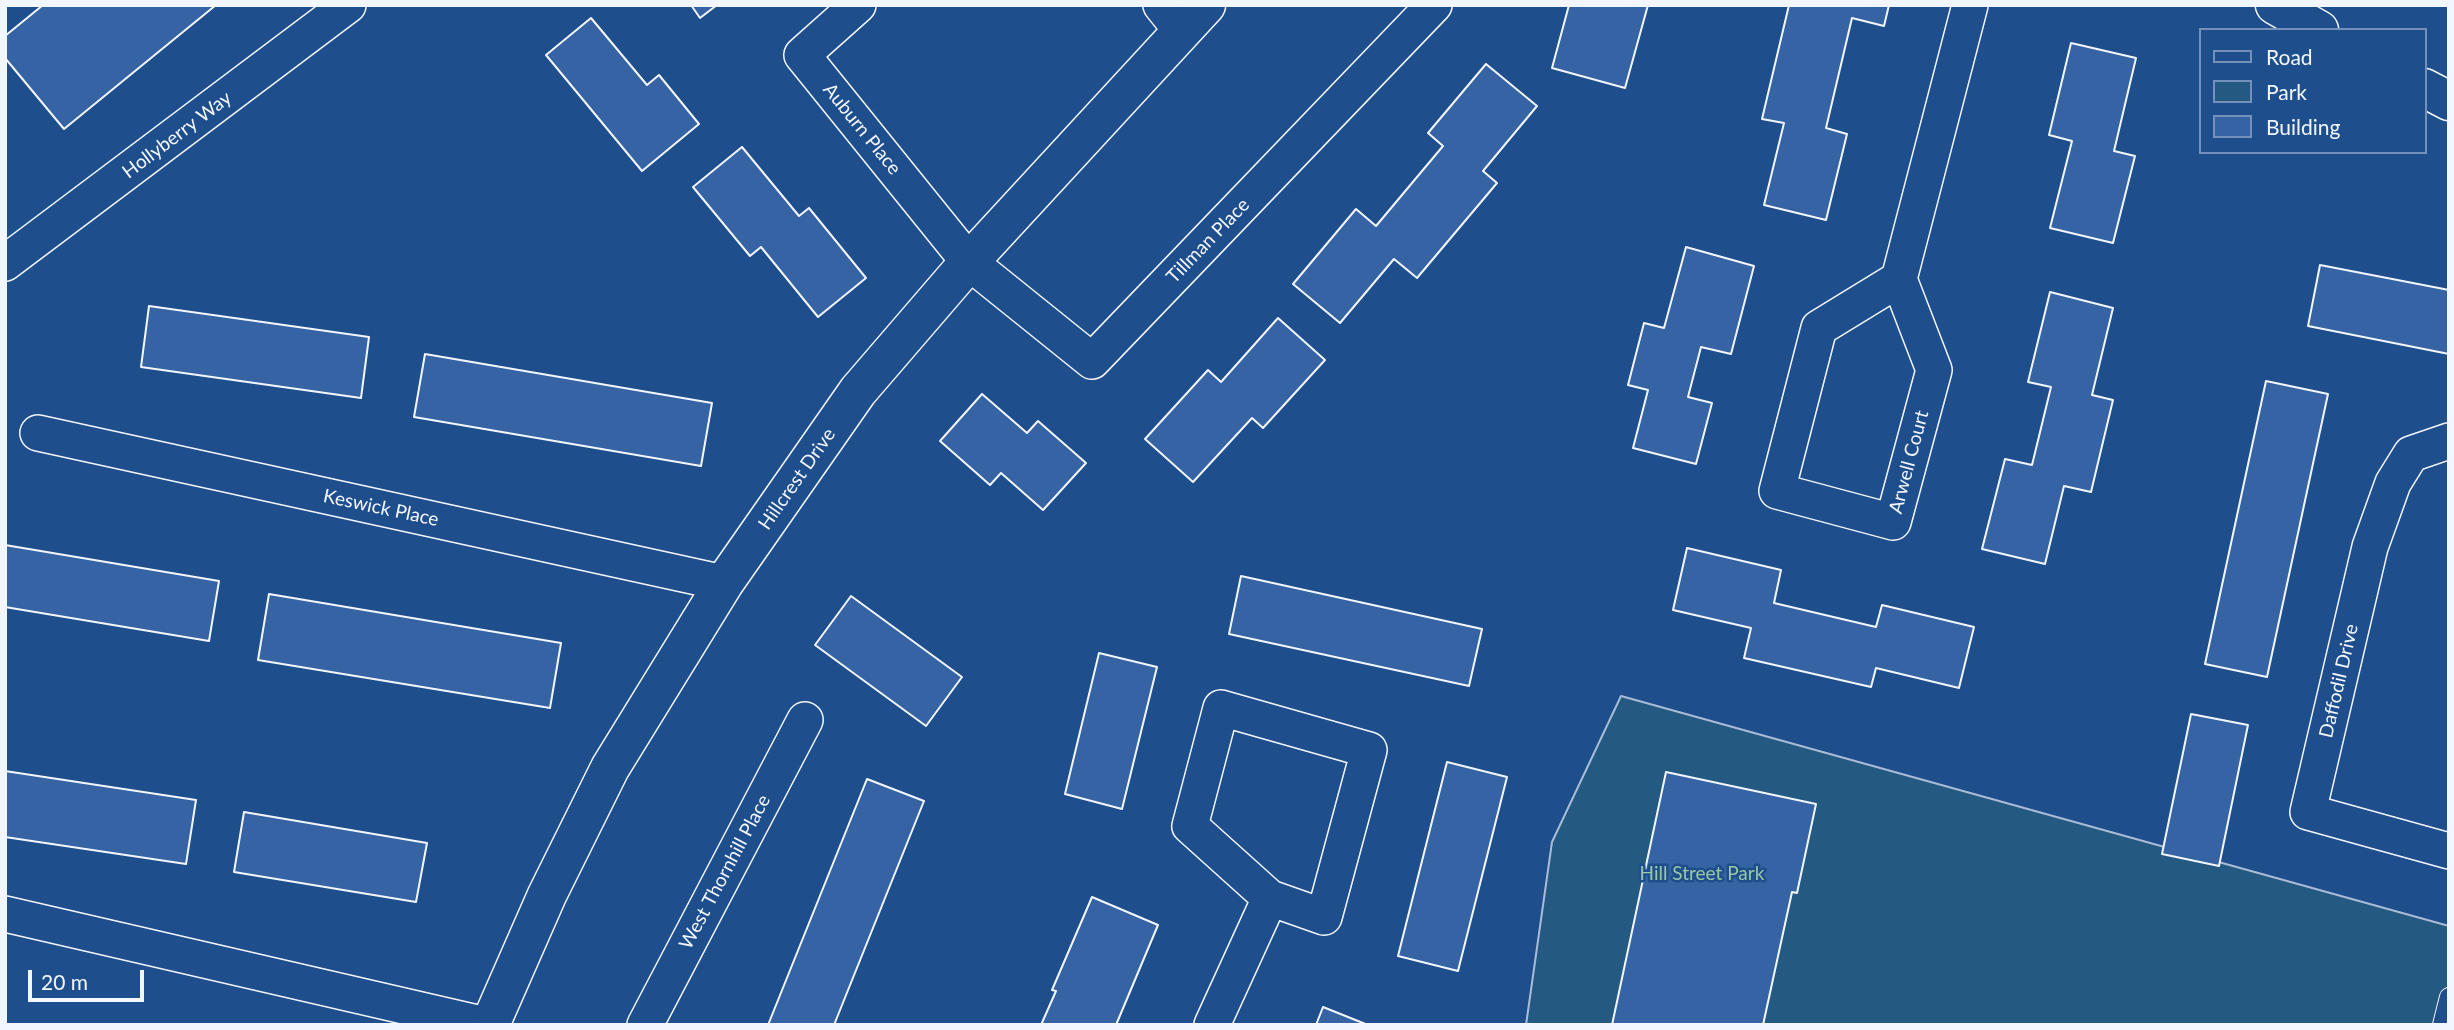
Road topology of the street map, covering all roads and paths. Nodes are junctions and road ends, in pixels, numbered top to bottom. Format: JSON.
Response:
{"nodes":[{"id":1,"x":348,"y":5,"type":"edge"},
{"id":2,"x":858,"y":5,"type":"edge"},
{"id":3,"x":1434,"y":5,"type":"edge"},
{"id":4,"x":1970,"y":5,"type":"edge"},
{"id":5,"x":2275,"y":5,"type":"edge"},
{"id":6,"x":1183,"y":13,"type":"edge"},
{"id":7,"x":2315,"y":28,"type":"edge"},
{"id":8,"x":2426,"y":89,"type":"edge"},
{"id":9,"x":2449,"y":101,"type":"edge"},
{"id":10,"x":10,"y":250,"type":"edge"},
{"id":11,"x":969,"y":262,"type":"junction"},
{"id":12,"x":1899,"y":279,"type":"junction"},
{"id":13,"x":38,"y":433,"type":"dead end"},
{"id":14,"x":2449,"y":441,"type":"edge"},
{"id":15,"x":724,"y":583,"type":"junction"},
{"id":16,"x":804,"y":720,"type":"dead end"},
{"id":17,"x":2449,"y":851,"type":"edge"},
{"id":18,"x":1270,"y":898,"type":"junction"},
{"id":19,"x":5,"y":914,"type":"edge"},
{"id":20,"x":2449,"y":997,"type":"edge"},
{"id":21,"x":488,"y":1025,"type":"edge"},
{"id":22,"x":645,"y":1025,"type":"edge"},
{"id":23,"x":1212,"y":1025,"type":"edge"},
{"id":24,"x":2442,"y":1025,"type":"edge"}],
"edges":[{"from":1,"to":10,"type":"street","name":"Hollyberry Way"},
{"from":2,"to":11,"type":"street","name":"Auburn Place"},
{"from":3,"to":11,"type":"street","name":"Tillman Place"},
{"from":4,"to":12,"type":"street"},
{"from":5,"to":7,"type":"street"},
{"from":6,"to":11,"type":"street","name":"Hillcrest Drive"},
{"from":8,"to":9,"type":"street"},
{"from":11,"to":15,"type":"street","name":"Hillcrest Drive"},
{"from":12,"to":12,"type":"street","name":"Arwell Court"},
{"from":13,"to":15,"type":"street","name":"Keswick Place"},
{"from":14,"to":17,"type":"street","name":"Daffodil Drive"},
{"from":15,"to":21,"type":"street","name":"Hillcrest Drive"},
{"from":16,"to":22,"type":"street","name":"West Thornhill Place"},
{"from":18,"to":18,"type":"street"},
{"from":18,"to":23,"type":"street"},
{"from":19,"to":21,"type":"street"},
{"from":20,"to":24,"type":"lane"}]}
